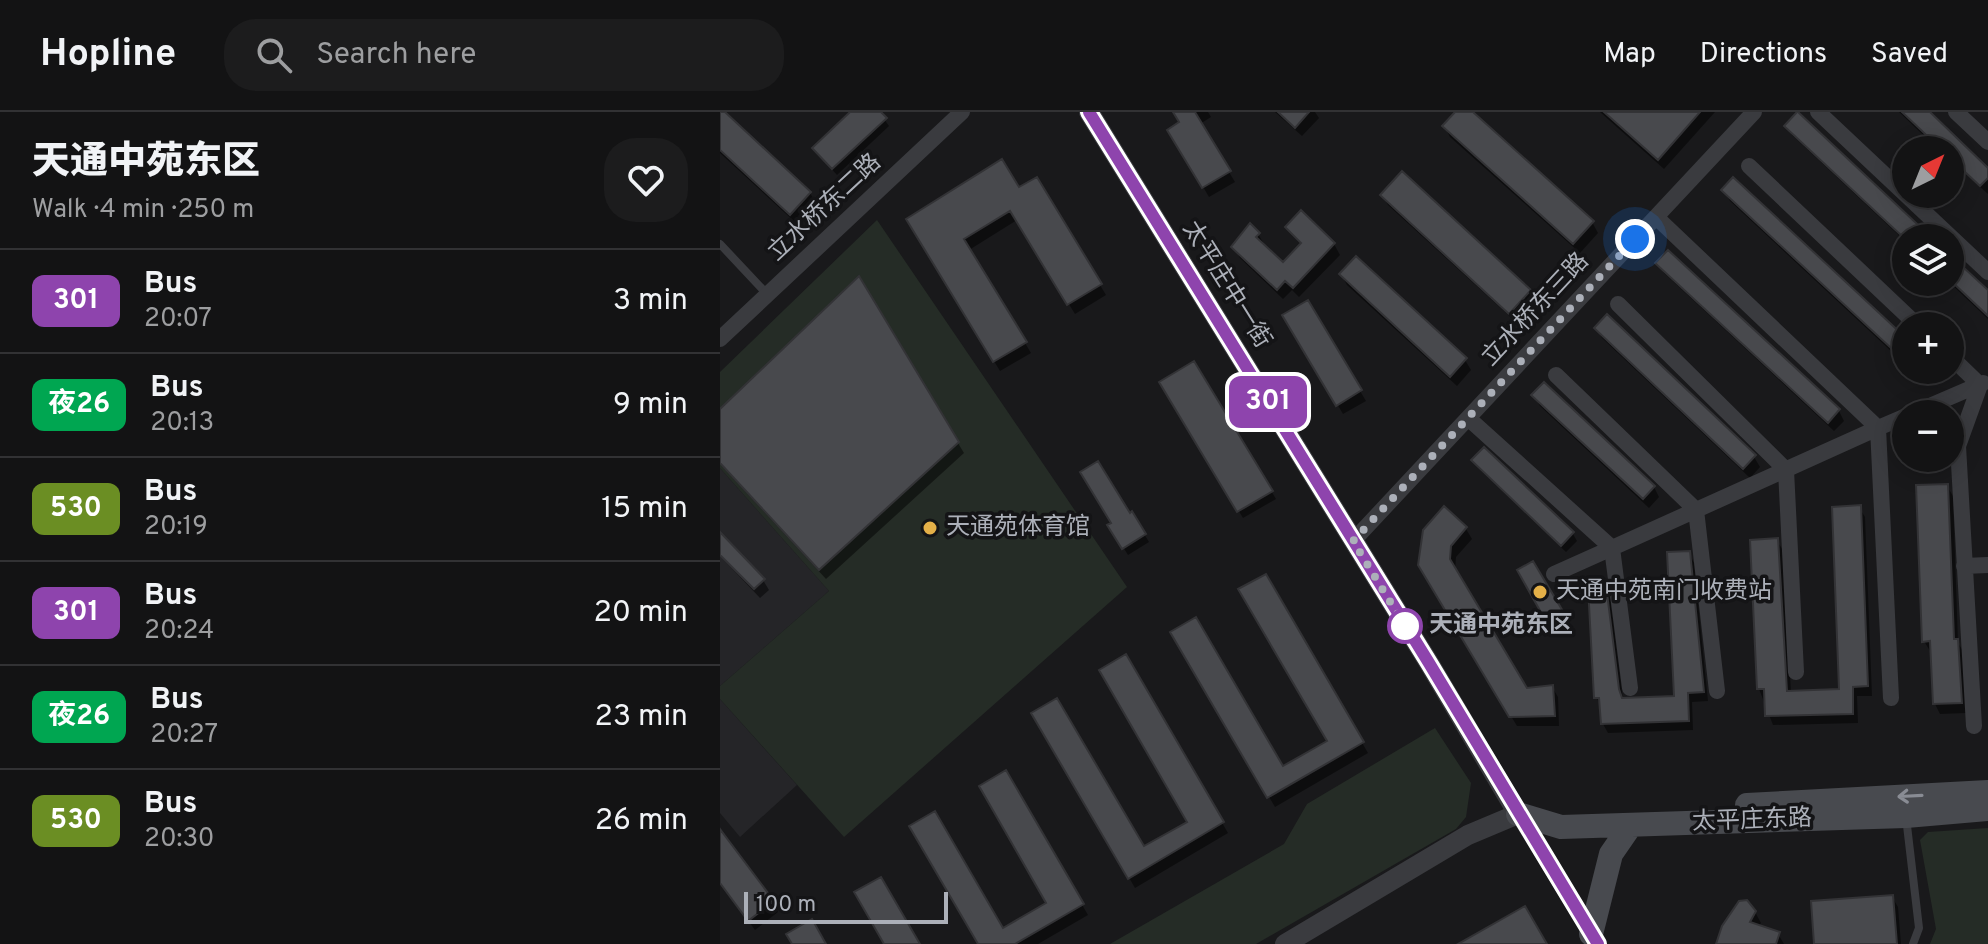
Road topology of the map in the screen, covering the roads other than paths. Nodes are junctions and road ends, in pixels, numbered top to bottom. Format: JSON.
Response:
{"nodes":[{"id":1,"x":962,"y":112,"type":"edge"},
{"id":2,"x":1089,"y":112,"type":"edge"},
{"id":3,"x":1754,"y":112,"type":"edge"},
{"id":4,"x":1818,"y":112,"type":"edge"},
{"id":5,"x":1956,"y":112,"type":"edge"},
{"id":6,"x":1988,"y":142,"type":"edge"},
{"id":7,"x":1749,"y":166,"type":"dead end"},
{"id":8,"x":1656,"y":217,"type":"junction"},
{"id":9,"x":720,"y":244,"type":"edge"},
{"id":10,"x":1988,"y":272,"type":"edge"},
{"id":11,"x":767,"y":294,"type":"junction"},
{"id":12,"x":1618,"y":304,"type":"dead end"},
{"id":13,"x":1903,"y":312,"type":"edge"},
{"id":14,"x":720,"y":339,"type":"edge"},
{"id":15,"x":1964,"y":367,"type":"edge"},
{"id":16,"x":1556,"y":375,"type":"dead end"},
{"id":17,"x":1984,"y":383,"type":"edge"},
{"id":18,"x":1944,"y":400,"type":"edge"},
{"id":19,"x":1468,"y":418,"type":"junction"},
{"id":20,"x":1892,"y":422,"type":"edge"},
{"id":21,"x":1878,"y":428,"type":"junction"},
{"id":22,"x":1786,"y":470,"type":"junction"},
{"id":23,"x":1696,"y":510,"type":"junction"},
{"id":24,"x":1353,"y":541,"type":"junction"},
{"id":25,"x":1612,"y":548,"type":"junction"},
{"id":26,"x":1988,"y":565,"type":"edge"},
{"id":27,"x":1964,"y":566,"type":"junction"},
{"id":28,"x":1554,"y":574,"type":"dead end"},
{"id":29,"x":1796,"y":672,"type":"dead end"},
{"id":30,"x":1630,"y":688,"type":"dead end"},
{"id":31,"x":1717,"y":691,"type":"dead end"},
{"id":32,"x":1891,"y":698,"type":"dead end"},
{"id":33,"x":1974,"y":726,"type":"dead end"},
{"id":34,"x":1988,"y":792,"type":"edge"},
{"id":35,"x":1988,"y":809,"type":"edge"},
{"id":36,"x":1518,"y":814,"type":"junction"},
{"id":37,"x":1906,"y":816,"type":"junction"},
{"id":38,"x":1631,"y":825,"type":"junction"},
{"id":39,"x":1594,"y":939,"type":"edge"},
{"id":40,"x":1285,"y":944,"type":"edge"},
{"id":41,"x":1913,"y":944,"type":"edge"}],
"edges":[{"from":1,"to":11,"type":"street","name":"立水桥东二路"},
{"from":2,"to":24,"type":"street","name":"太平庄中一街"},
{"from":3,"to":8,"type":"street","name":"立水桥东三路"},
{"from":4,"to":10,"type":"street"},
{"from":5,"to":6,"type":"street"},
{"from":7,"to":13,"type":"street"},
{"from":8,"to":19,"type":"street","name":"立水桥东三路"},
{"from":8,"to":21,"type":"street"},
{"from":9,"to":11,"type":"lane"},
{"from":11,"to":14,"type":"street","name":"立水桥东二路"},
{"from":12,"to":22,"type":"street"},
{"from":15,"to":17,"type":"street"},
{"from":16,"to":23,"type":"street"},
{"from":17,"to":18,"type":"street"},
{"from":17,"to":27,"type":"street"},
{"from":19,"to":24,"type":"street","name":"立水桥东三路"},
{"from":19,"to":25,"type":"street"},
{"from":20,"to":21,"type":"street"},
{"from":21,"to":22,"type":"street"},
{"from":21,"to":32,"type":"street"},
{"from":22,"to":23,"type":"street"},
{"from":22,"to":29,"type":"street"},
{"from":23,"to":25,"type":"street"},
{"from":23,"to":31,"type":"street"},
{"from":24,"to":36,"type":"street","name":"太平庄中一街"},
{"from":25,"to":28,"type":"street"},
{"from":25,"to":30,"type":"street"},
{"from":26,"to":27,"type":"street"},
{"from":27,"to":33,"type":"street"},
{"from":34,"to":36,"type":"main road","name":"太平庄东路","one_way":true},
{"from":35,"to":37,"type":"main road","name":"太平庄东路"},
{"from":36,"to":38,"type":"main road","name":"太平庄东路"},
{"from":36,"to":39,"type":"street"},
{"from":36,"to":40,"type":"street","name":"太平庄东路"},
{"from":37,"to":38,"type":"main road","name":"太平庄东路"},
{"from":37,"to":41,"type":"lane"},
{"from":38,"to":39,"type":"main road"}]}
